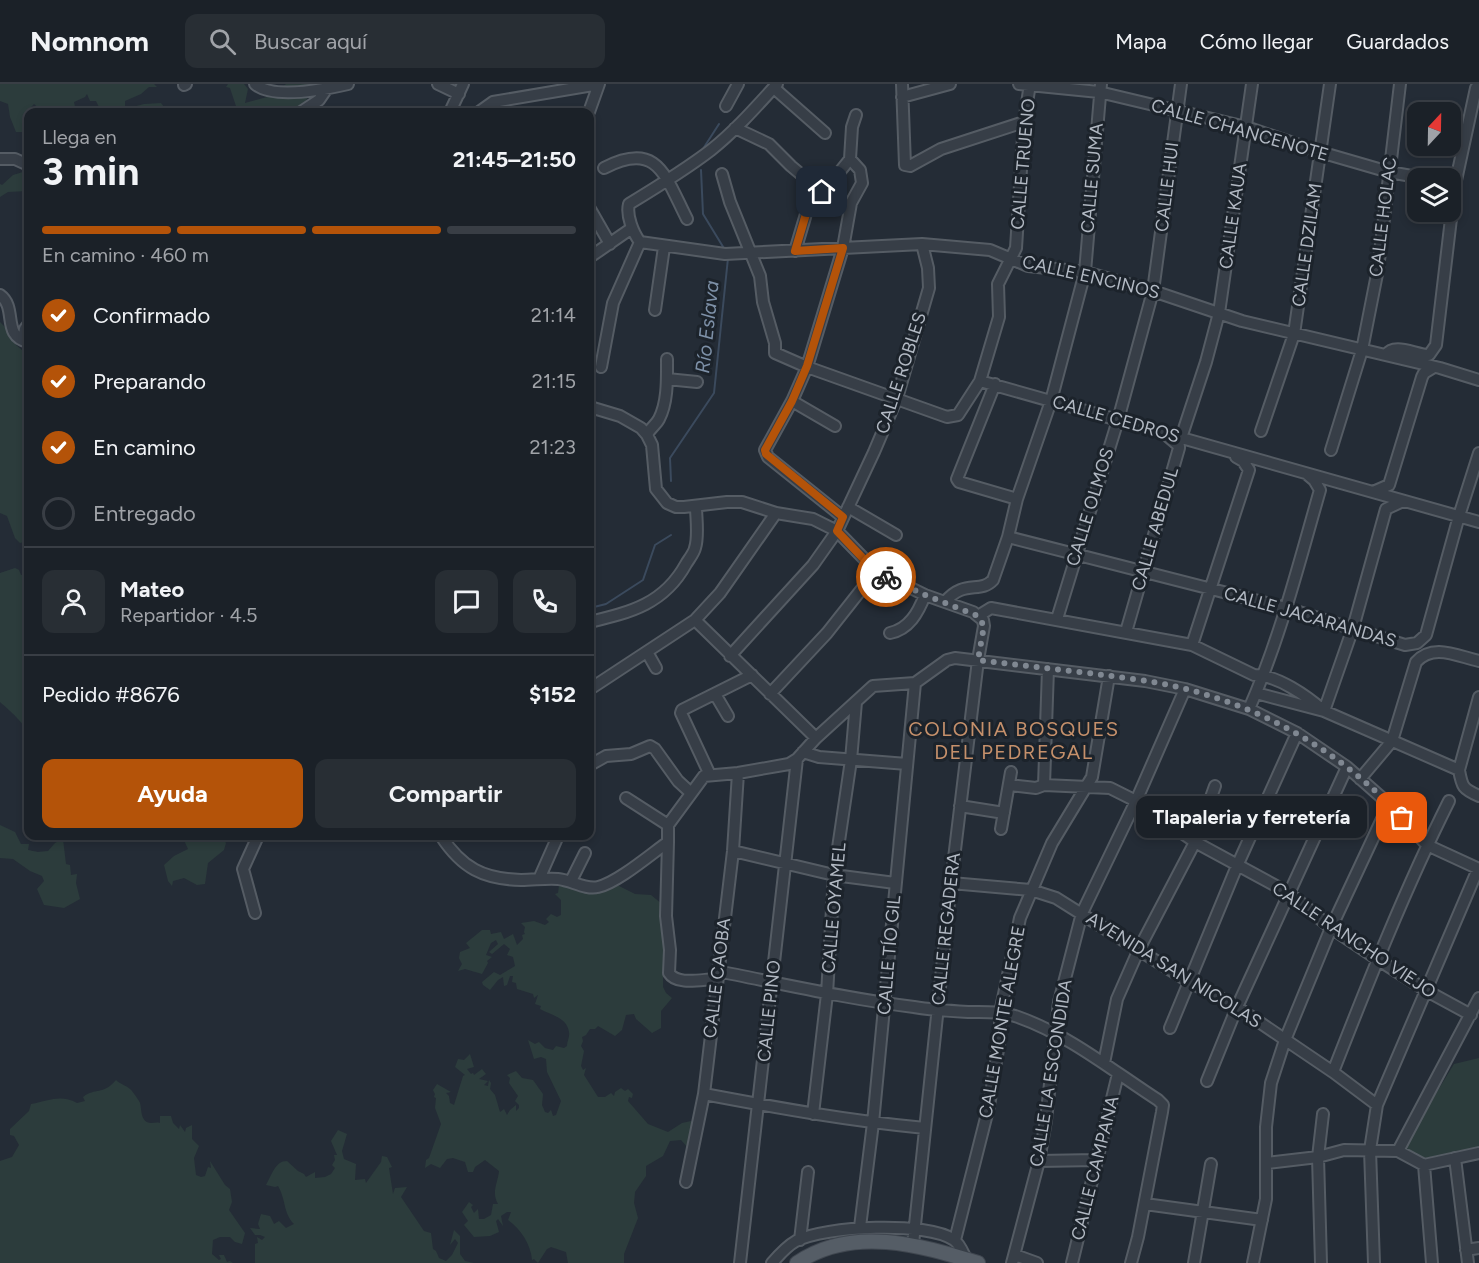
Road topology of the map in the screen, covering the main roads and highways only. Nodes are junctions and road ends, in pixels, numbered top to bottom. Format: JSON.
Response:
{"nodes":[{"id":1,"x":972,"y":1261,"type":"edge"},
{"id":2,"x":797,"y":1263,"type":"edge"}],
"edges":[{"from":1,"to":2,"type":"main road"}]}
